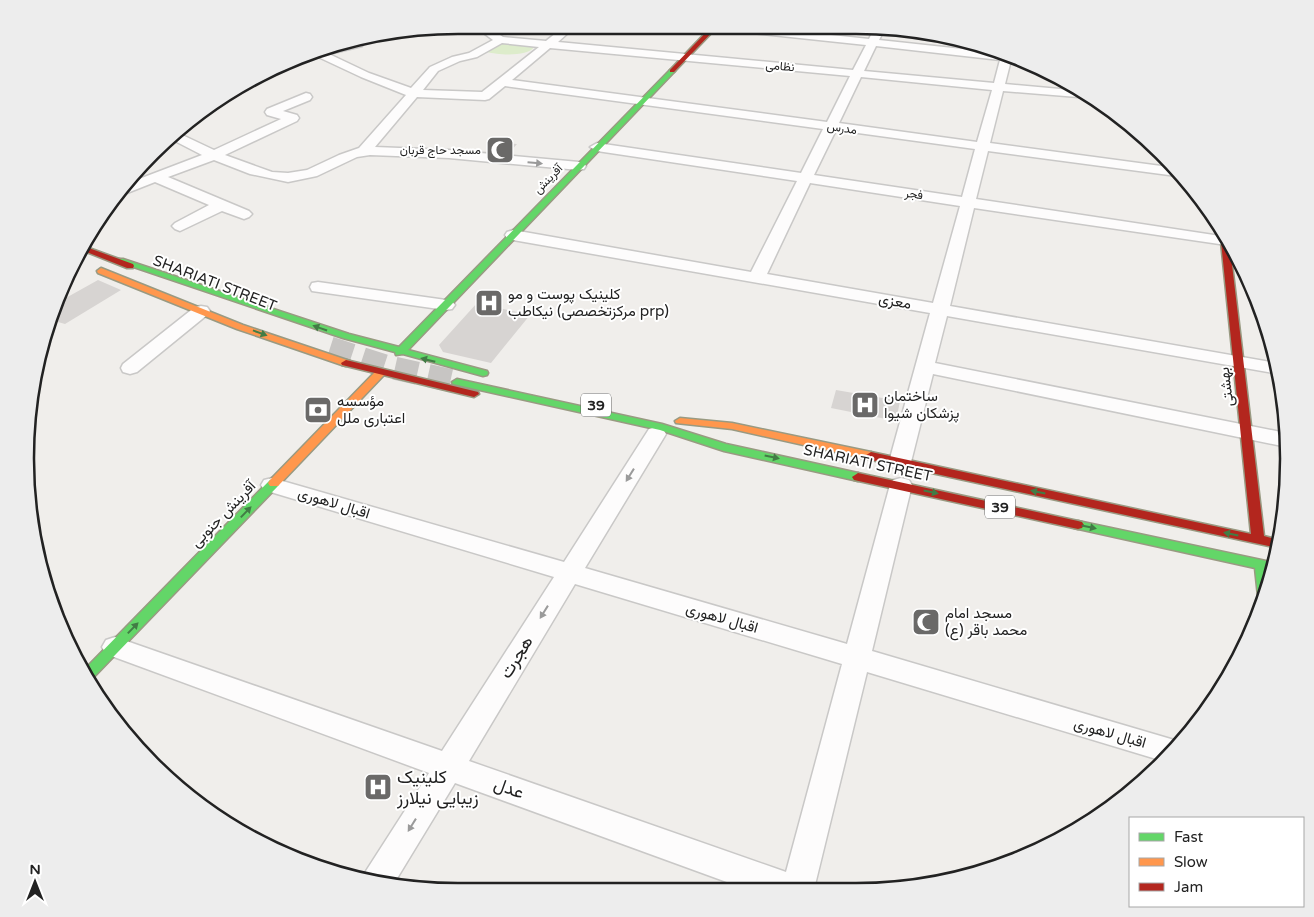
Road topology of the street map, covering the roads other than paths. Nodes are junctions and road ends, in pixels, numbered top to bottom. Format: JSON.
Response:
{"nodes":[{"id":1,"x":491,"y":34,"type":"edge"},
{"id":2,"x":502,"y":34,"type":"edge"},
{"id":3,"x":561,"y":34,"type":"edge"},
{"id":4,"x":704,"y":34,"type":"edge"},
{"id":5,"x":792,"y":34,"type":"edge"},
{"id":6,"x":876,"y":35,"type":"edge"},
{"id":7,"x":500,"y":40,"type":"junction"},
{"id":8,"x":872,"y":43,"type":"junction"},
{"id":9,"x":548,"y":44,"type":"junction"},
{"id":10,"x":473,"y":55,"type":"junction"},
{"id":11,"x":500,"y":55,"type":"dead end"},
{"id":12,"x":517,"y":55,"type":"dead end"},
{"id":13,"x":323,"y":56,"type":"edge"},
{"id":14,"x":535,"y":56,"type":"junction"},
{"id":15,"x":685,"y":57,"type":"junction"},
{"id":16,"x":994,"y":57,"type":"edge"},
{"id":17,"x":1004,"y":61,"type":"edge"},
{"id":18,"x":857,"y":73,"type":"junction"},
{"id":19,"x":503,"y":82,"type":"junction"},
{"id":20,"x":999,"y":87,"type":"junction"},
{"id":21,"x":412,"y":92,"type":"junction"},
{"id":22,"x":1072,"y":94,"type":"edge"},
{"id":23,"x":306,"y":96,"type":"dead end"},
{"id":24,"x":642,"y":101,"type":"junction"},
{"id":25,"x":831,"y":126,"type":"junction"},
{"id":26,"x":179,"y":138,"type":"edge"},
{"id":27,"x":983,"y":146,"type":"junction"},
{"id":28,"x":597,"y":148,"type":"junction"},
{"id":29,"x":364,"y":151,"type":"junction"},
{"id":30,"x":215,"y":155,"type":"junction"},
{"id":31,"x":579,"y":166,"type":"junction"},
{"id":32,"x":1169,"y":171,"type":"edge"},
{"id":33,"x":155,"y":176,"type":"junction"},
{"id":34,"x":805,"y":178,"type":"junction"},
{"id":35,"x":133,"y":185,"type":"edge"},
{"id":36,"x":968,"y":202,"type":"junction"},
{"id":37,"x":221,"y":205,"type":"junction"},
{"id":38,"x":244,"y":214,"type":"dead end"},
{"id":39,"x":180,"y":226,"type":"dead end"},
{"id":40,"x":513,"y":235,"type":"junction"},
{"id":41,"x":1218,"y":238,"type":"edge"},
{"id":42,"x":89,"y":250,"type":"edge"},
{"id":43,"x":1229,"y":257,"type":"edge"},
{"id":44,"x":756,"y":277,"type":"junction"},
{"id":45,"x":318,"y":287,"type":"dead end"},
{"id":46,"x":446,"y":304,"type":"junction"},
{"id":47,"x":940,"y":309,"type":"junction"},
{"id":48,"x":201,"y":311,"type":"junction"},
{"id":49,"x":339,"y":348,"type":"junction"},
{"id":50,"x":400,"y":353,"type":"junction"},
{"id":51,"x":1238,"y":362,"type":"junction"},
{"id":52,"x":925,"y":367,"type":"junction"},
{"id":53,"x":130,"y":368,"type":"dead end"},
{"id":54,"x":1270,"y":368,"type":"edge"},
{"id":55,"x":380,"y":373,"type":"junction"},
{"id":56,"x":492,"y":375,"type":"dead end"},
{"id":57,"x":457,"y":379,"type":"junction"},
{"id":58,"x":662,"y":423,"type":"junction"},
{"id":59,"x":732,"y":426,"type":"junction"},
{"id":60,"x":1246,"y":432,"type":"junction"},
{"id":61,"x":1279,"y":439,"type":"edge"},
{"id":62,"x":724,"y":447,"type":"junction"},
{"id":63,"x":901,"y":474,"type":"junction"},
{"id":64,"x":272,"y":485,"type":"junction"},
{"id":65,"x":1258,"y":540,"type":"junction"},
{"id":66,"x":1272,"y":543,"type":"edge"},
{"id":67,"x":1261,"y":565,"type":"junction"},
{"id":68,"x":1266,"y":566,"type":"edge"},
{"id":69,"x":568,"y":573,"type":"junction"},
{"id":70,"x":1262,"y":580,"type":"edge"},
{"id":71,"x":115,"y":647,"type":"junction"},
{"id":72,"x":857,"y":658,"type":"junction"},
{"id":73,"x":91,"y":672,"type":"edge"},
{"id":74,"x":1165,"y":749,"type":"edge"},
{"id":75,"x":448,"y":766,"type":"junction"},
{"id":76,"x":381,"y":876,"type":"edge"},
{"id":77,"x":772,"y":883,"type":"edge"},
{"id":78,"x":800,"y":883,"type":"edge"}],
"edges":[{"from":1,"to":7,"type":"street","name":"نظامی"},
{"from":2,"to":7,"type":"street"},
{"from":3,"to":9,"type":"street"},
{"from":4,"to":15,"type":"main road","name":"آفرینش"},
{"from":5,"to":8,"type":"street"},
{"from":6,"to":8,"type":"street"},
{"from":7,"to":9,"type":"street","name":"نظامی"},
{"from":7,"to":10,"type":"street"},
{"from":8,"to":16,"type":"street"},
{"from":8,"to":18,"type":"street"},
{"from":9,"to":14,"type":"street"},
{"from":9,"to":15,"type":"street","name":"نظامی"},
{"from":10,"to":11,"type":"street"},
{"from":10,"to":21,"type":"street"},
{"from":12,"to":14,"type":"street"},
{"from":13,"to":21,"type":"street"},
{"from":14,"to":19,"type":"street"},
{"from":15,"to":18,"type":"street","name":"نظامی"},
{"from":15,"to":24,"type":"main road","name":"آفرینش"},
{"from":17,"to":20,"type":"street"},
{"from":18,"to":20,"type":"street","name":"نظامی"},
{"from":18,"to":25,"type":"street"},
{"from":19,"to":21,"type":"street"},
{"from":19,"to":24,"type":"street","name":"مدرس"},
{"from":20,"to":22,"type":"street","name":"نظامی"},
{"from":20,"to":27,"type":"street"},
{"from":21,"to":29,"type":"street"},
{"from":23,"to":30,"type":"street"},
{"from":24,"to":25,"type":"street","name":"مدرس"},
{"from":24,"to":28,"type":"main road","name":"آفرینش"},
{"from":25,"to":27,"type":"street","name":"مدرس"},
{"from":25,"to":34,"type":"street"},
{"from":26,"to":30,"type":"street"},
{"from":27,"to":32,"type":"street","name":"مدرس"},
{"from":27,"to":36,"type":"street"},
{"from":28,"to":31,"type":"main road","name":"آفرینش"},
{"from":28,"to":34,"type":"street","name":"فجر"},
{"from":29,"to":30,"type":"street"},
{"from":29,"to":31,"type":"street","one_way":true},
{"from":30,"to":33,"type":"street"},
{"from":31,"to":40,"type":"main road","name":"آفرینش"},
{"from":33,"to":35,"type":"street"},
{"from":33,"to":37,"type":"street"},
{"from":34,"to":36,"type":"street","name":"فجر"},
{"from":34,"to":44,"type":"street"},
{"from":36,"to":41,"type":"street","name":"فجر"},
{"from":36,"to":47,"type":"street"},
{"from":37,"to":38,"type":"street"},
{"from":37,"to":39,"type":"street"},
{"from":40,"to":44,"type":"street","name":"معزی"},
{"from":40,"to":46,"type":"main road","name":"آفرینش"},
{"from":49,"to":42,"type":"main road","one_way":true},
{"from":43,"to":51,"type":"main road","name":"بهشتی"},
{"from":44,"to":47,"type":"street","name":"معزی"},
{"from":45,"to":46,"type":"street"},
{"from":46,"to":50,"type":"main road","name":"آفرینش"},
{"from":47,"to":51,"type":"street","name":"معزی"},
{"from":47,"to":52,"type":"street"},
{"from":48,"to":49,"type":"main road","one_way":true},
{"from":48,"to":49,"type":"main road","name":"SHARIATI STREET"},
{"from":48,"to":53,"type":"street"},
{"from":49,"to":50,"type":"main road"},
{"from":49,"to":55,"type":"main road"},
{"from":50,"to":55,"type":"main road","name":"آفرینش جنوبی"},
{"from":57,"to":50,"type":"main road","one_way":true},
{"from":51,"to":54,"type":"street","name":"معزی"},
{"from":51,"to":60,"type":"main road","name":"بهشتی"},
{"from":52,"to":60,"type":"street"},
{"from":52,"to":63,"type":"street"},
{"from":55,"to":57,"type":"main road"},
{"from":55,"to":64,"type":"main road","name":"آفرینش جنوبی"},
{"from":56,"to":57,"type":"main road"},
{"from":57,"to":58,"type":"main road"},
{"from":57,"to":59,"type":"main road","name":"SHARIATI STREET","number":"39"},
{"from":57,"to":62,"type":"main road","name":"SHARIATI STREET","number":"39"},
{"from":58,"to":59,"type":"main road"},
{"from":58,"to":62,"type":"main road"},
{"from":58,"to":69,"type":"street","name":"هجرت","one_way":true},
{"from":59,"to":63,"type":"main road","name":"SHARIATI STREET","number":"39"},
{"from":60,"to":61,"type":"street"},
{"from":60,"to":65,"type":"main road","name":"بهشتی"},
{"from":62,"to":63,"type":"main road","name":"SHARIATI STREET","number":"39","one_way":true},
{"from":65,"to":63,"type":"main road","name":"SHARIATI STREET","number":"39","one_way":true},
{"from":63,"to":67,"type":"main road","name":"SHARIATI STREET","number":"39","one_way":true},
{"from":63,"to":72,"type":"street"},
{"from":64,"to":69,"type":"street","name":"اقبال لاهوری"},
{"from":71,"to":64,"type":"main road","name":"آفرینش جنوبی","one_way":true},
{"from":65,"to":66,"type":"main road","name":"SHARIATI STREET","number":"39"},
{"from":67,"to":68,"type":"main road","name":"SHARIATI STREET","number":"39"},
{"from":67,"to":70,"type":"main road"},
{"from":69,"to":72,"type":"street","name":"اقبال لاهوری"},
{"from":69,"to":75,"type":"street","name":"هجرت","one_way":true},
{"from":71,"to":73,"type":"main road","name":"آفرینش جنوبی"},
{"from":71,"to":75,"type":"street","name":"عدل"},
{"from":72,"to":74,"type":"street","name":"اقبال لاهوری"},
{"from":72,"to":78,"type":"street"},
{"from":75,"to":76,"type":"street","name":"هجرت","one_way":true},
{"from":75,"to":77,"type":"street","name":"عدل"}]}
